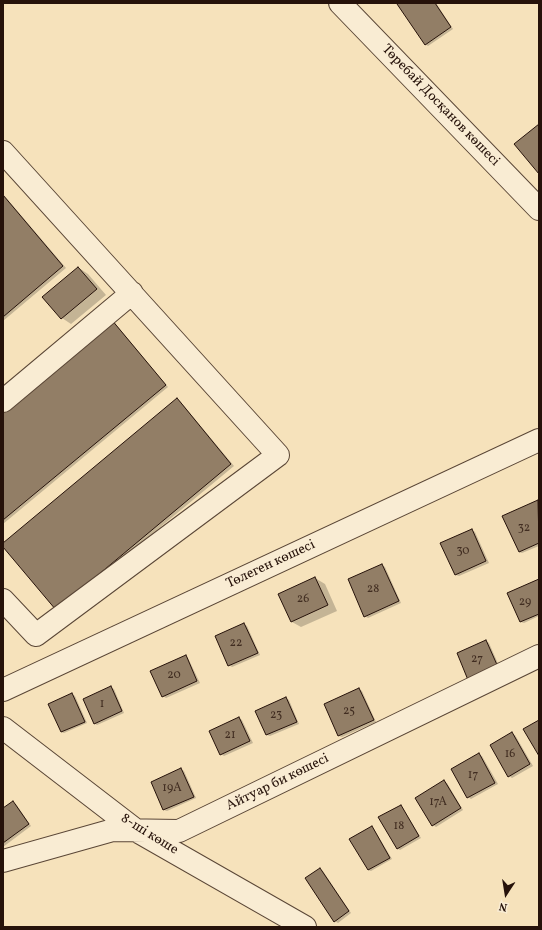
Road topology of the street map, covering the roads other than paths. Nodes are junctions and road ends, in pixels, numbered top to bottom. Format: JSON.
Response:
{"nodes":[{"id":1,"x":340,"y":3,"type":"edge"},
{"id":2,"x":3,"y":152,"type":"edge"},
{"id":3,"x":539,"y":209,"type":"edge"},
{"id":4,"x":132,"y":293,"type":"junction"},
{"id":5,"x":3,"y":401,"type":"edge"},
{"id":6,"x":539,"y":440,"type":"edge"},
{"id":7,"x":3,"y":600,"type":"edge"},
{"id":8,"x":539,"y":656,"type":"edge"},
{"id":9,"x":3,"y":690,"type":"edge"},
{"id":10,"x":3,"y":728,"type":"edge"},
{"id":11,"x":137,"y":831,"type":"junction"},
{"id":12,"x":3,"y":861,"type":"edge"},
{"id":13,"x":305,"y":927,"type":"edge"}],
"edges":[{"from":1,"to":3,"type":"street","name":"Төребай Досқанов көшесі"},
{"from":2,"to":4,"type":"street"},
{"from":4,"to":5,"type":"street"},
{"from":4,"to":7,"type":"street"},
{"from":6,"to":9,"type":"street","name":"Төлеген көшесі"},
{"from":8,"to":11,"type":"street","name":"Айтуар би көшесі"},
{"from":10,"to":11,"type":"street","name":"8-шi көше"},
{"from":11,"to":12,"type":"street","name":"Айтуар би көшесі"},
{"from":11,"to":13,"type":"street","name":"8-шi көше"}]}
